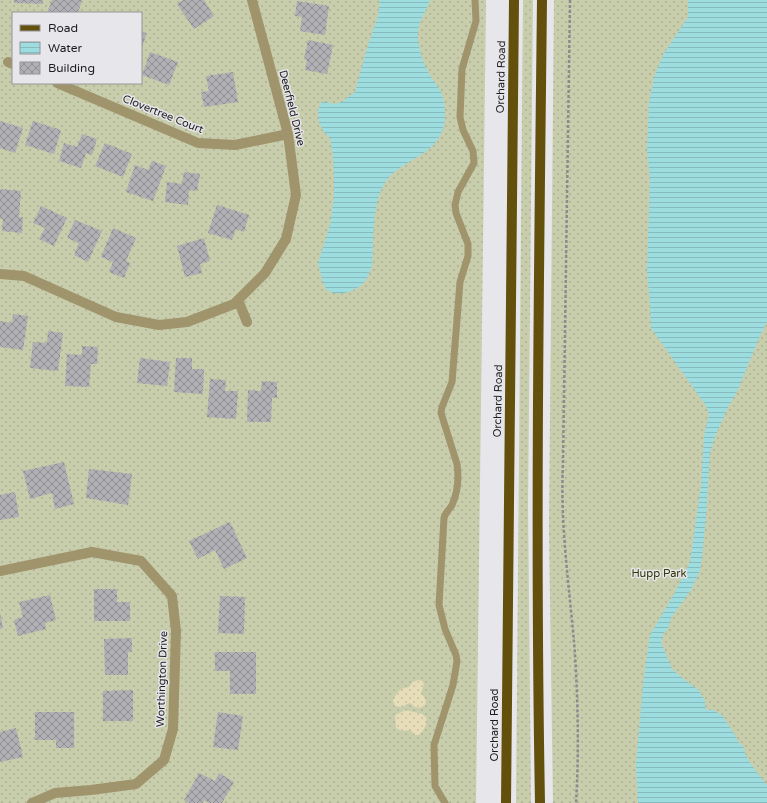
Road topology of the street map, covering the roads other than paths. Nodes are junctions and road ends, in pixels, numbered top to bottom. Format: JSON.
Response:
{"nodes":[{"id":1,"x":252,"y":0,"type":"edge"},
{"id":2,"x":475,"y":0,"type":"edge"},
{"id":3,"x":514,"y":0,"type":"edge"},
{"id":4,"x":542,"y":0,"type":"edge"},
{"id":5,"x":59,"y":84,"type":"edge"},
{"id":6,"x":288,"y":134,"type":"junction"},
{"id":7,"x":0,"y":274,"type":"edge"},
{"id":8,"x":238,"y":300,"type":"junction"},
{"id":9,"x":247,"y":322,"type":"dead end"},
{"id":10,"x":0,"y":572,"type":"edge"},
{"id":11,"x":32,"y":803,"type":"edge"},
{"id":12,"x":445,"y":803,"type":"edge"},
{"id":13,"x":506,"y":803,"type":"edge"},
{"id":14,"x":540,"y":803,"type":"edge"}],
"edges":[{"from":1,"to":6,"type":"street","name":"Deerfield Drive"},
{"from":2,"to":12,"type":"lane"},
{"from":3,"to":13,"type":"main road","name":"Orchard Road"},
{"from":4,"to":14,"type":"main road"},
{"from":5,"to":6,"type":"street","name":"Clovertree Court"},
{"from":6,"to":8,"type":"street","name":"Deerfield Drive"},
{"from":7,"to":8,"type":"street","name":"Deerfield Drive"},
{"from":8,"to":9,"type":"street"},
{"from":10,"to":11,"type":"street","name":"Worthington Drive"}]}
